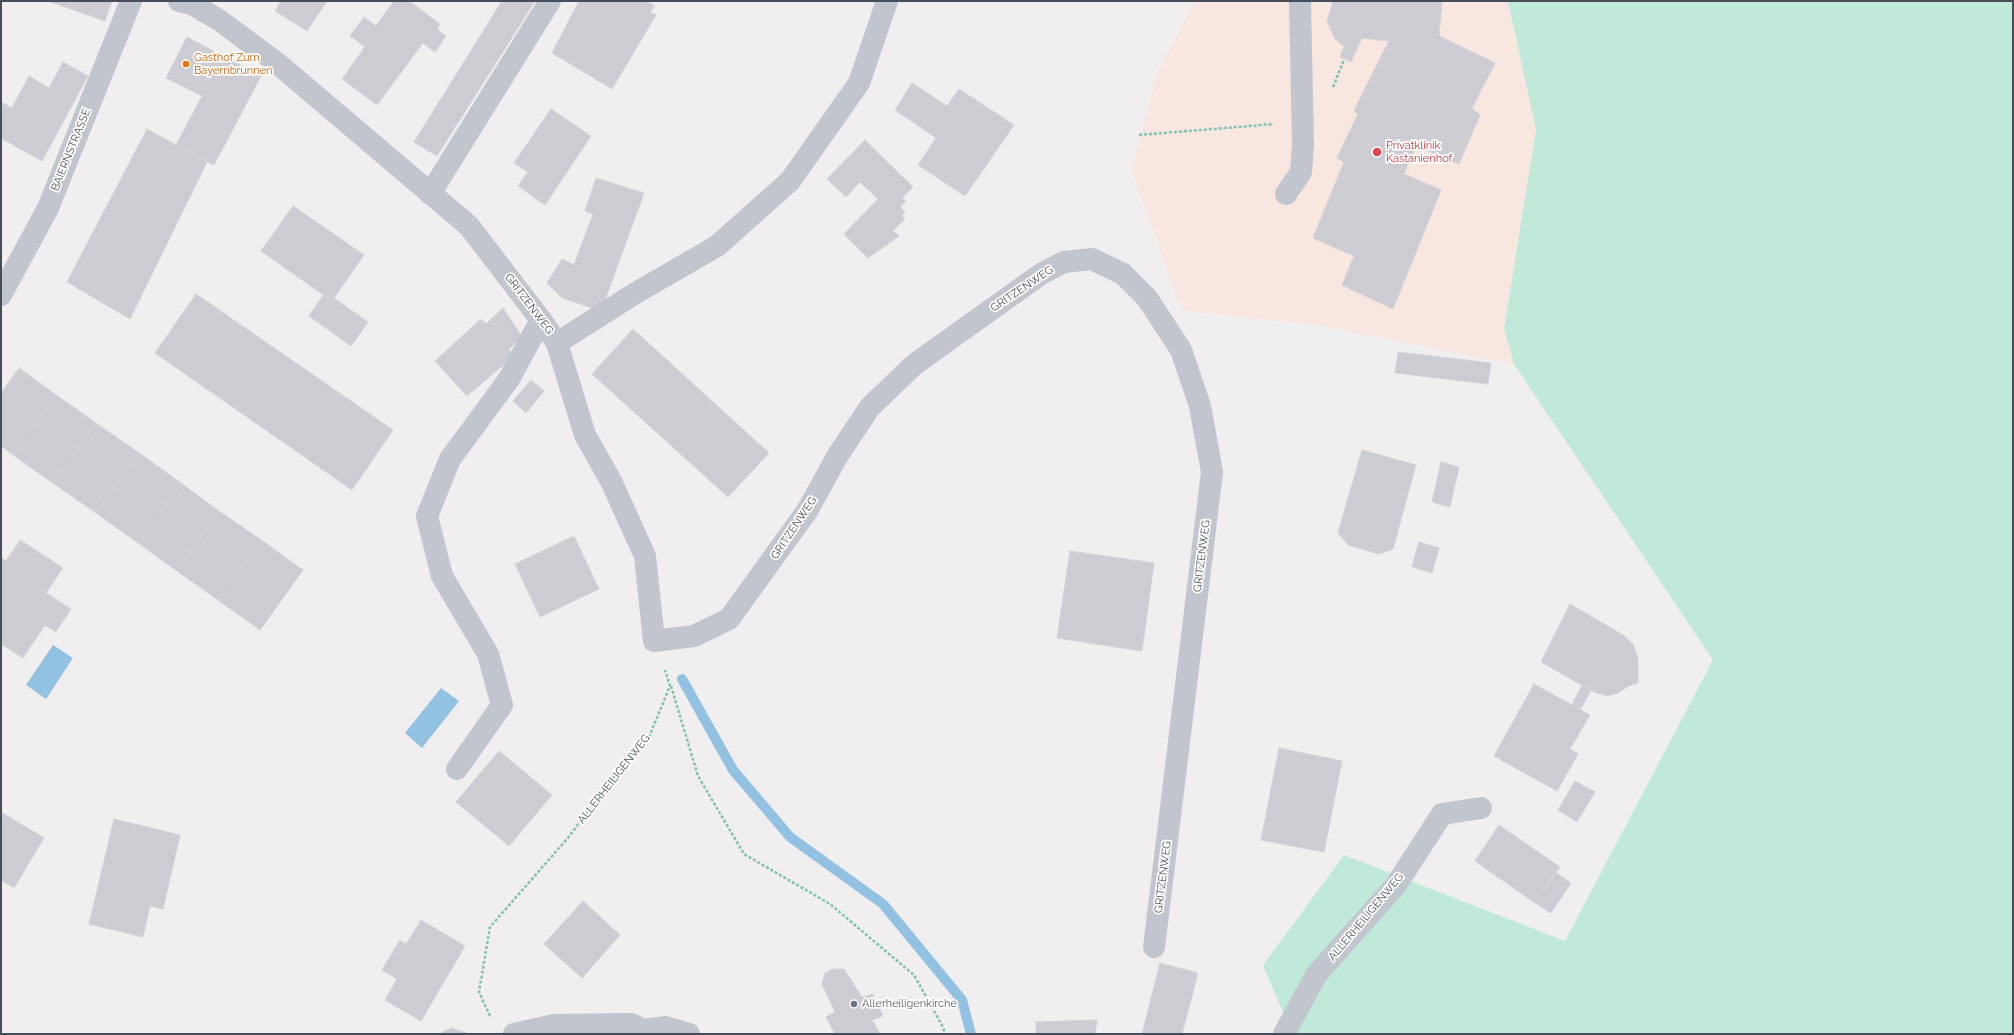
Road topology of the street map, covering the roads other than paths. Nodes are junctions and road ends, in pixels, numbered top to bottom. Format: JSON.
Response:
{"nodes":[{"id":1,"x":131,"y":1,"type":"edge"},
{"id":2,"x":179,"y":1,"type":"edge"},
{"id":3,"x":550,"y":1,"type":"edge"},
{"id":4,"x":887,"y":1,"type":"edge"},
{"id":5,"x":1300,"y":1,"type":"edge"},
{"id":6,"x":430,"y":194,"type":"junction"},
{"id":7,"x":1286,"y":194,"type":"dead end"},
{"id":8,"x":1,"y":295,"type":"edge"},
{"id":9,"x":541,"y":320,"type":"junction"},
{"id":10,"x":557,"y":343,"type":"junction"},
{"id":11,"x":457,"y":769,"type":"dead end"},
{"id":12,"x":1481,"y":808,"type":"dead end"},
{"id":13,"x":1154,"y":947,"type":"dead end"},
{"id":14,"x":648,"y":1032,"type":"edge"},
{"id":15,"x":514,"y":1034,"type":"edge"},
{"id":16,"x":689,"y":1034,"type":"edge"},
{"id":17,"x":1284,"y":1034,"type":"edge"}],
"edges":[{"from":1,"to":8,"type":"street","name":"BAIERNSTRASSE"},
{"from":2,"to":6,"type":"street","name":"GRITZENWEG"},
{"from":3,"to":6,"type":"street"},
{"from":4,"to":10,"type":"street","name":"GRITZENWEG"},
{"from":5,"to":7,"type":"street"},
{"from":6,"to":9,"type":"street","name":"GRITZENWEG"},
{"from":9,"to":10,"type":"street","name":"GRITZENWEG"},
{"from":9,"to":11,"type":"street"},
{"from":10,"to":13,"type":"street","name":"GRITZENWEG"},
{"from":12,"to":17,"type":"street","name":"ALLERHEILIGENWEG"},
{"from":14,"to":15,"type":"street"},
{"from":14,"to":16,"type":"street"}]}
